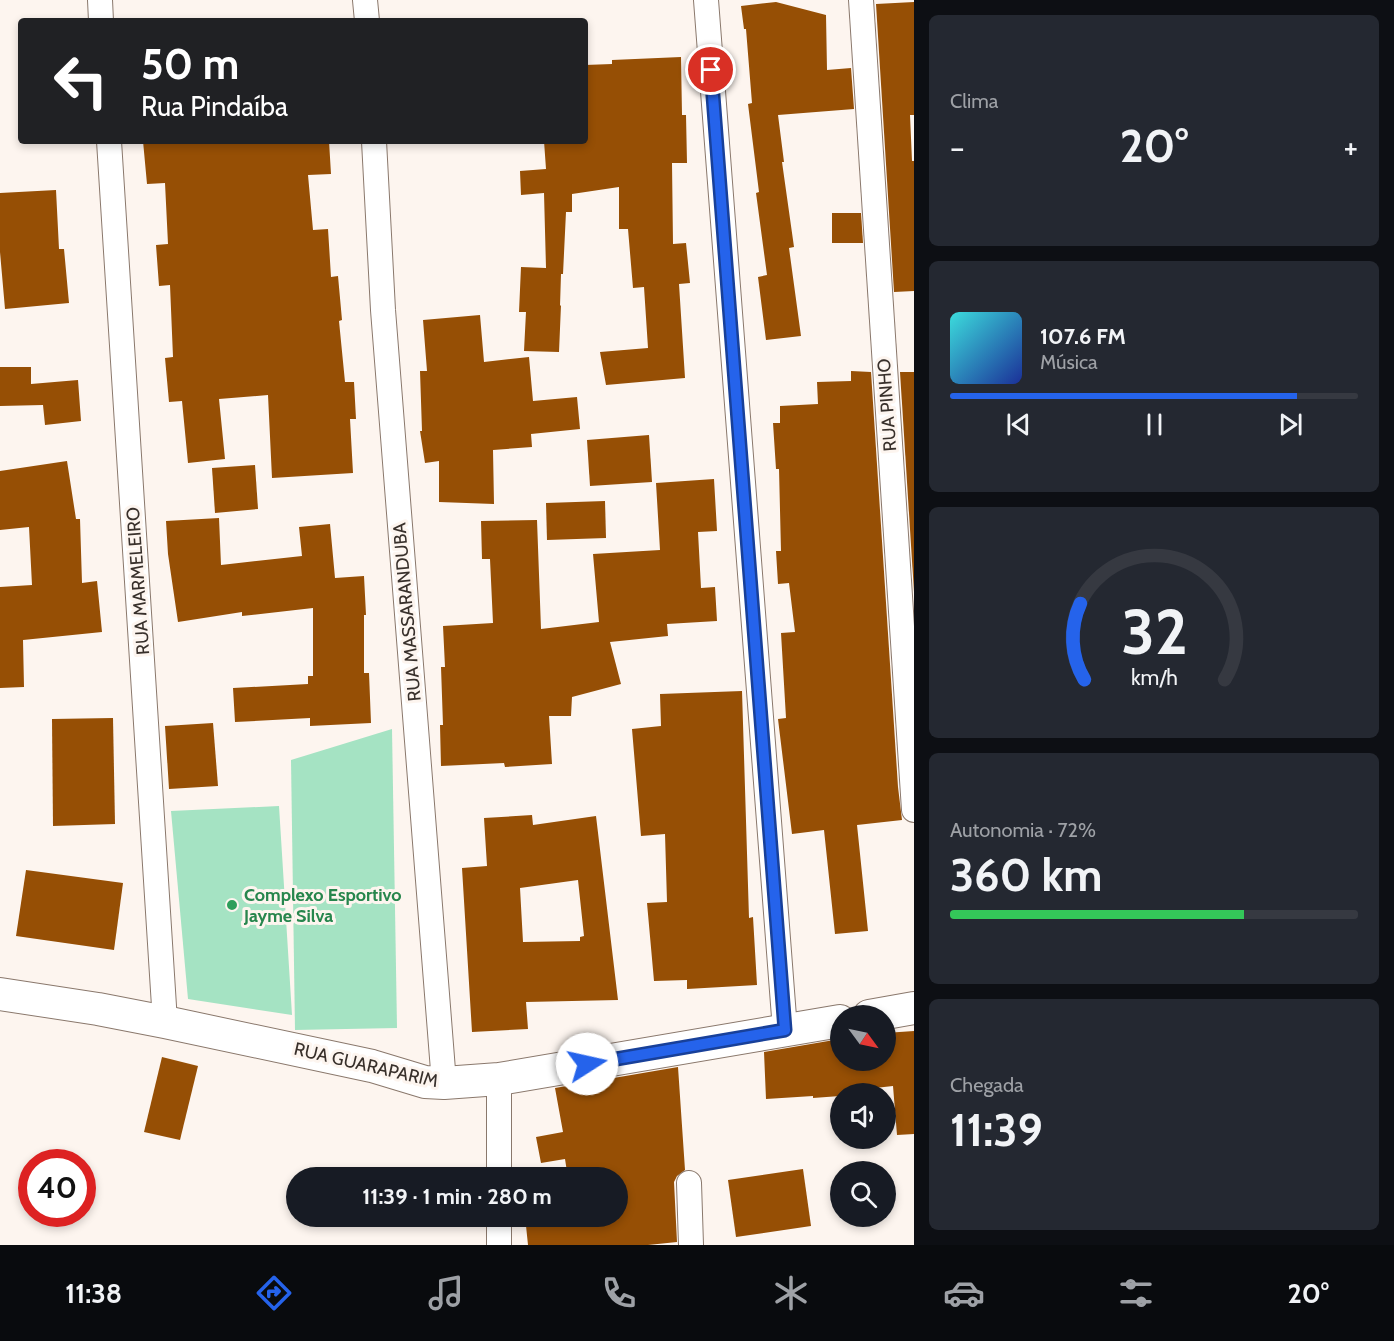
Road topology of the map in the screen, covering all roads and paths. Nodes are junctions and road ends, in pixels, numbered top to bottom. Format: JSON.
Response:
{"nodes":[{"id":1,"x":100,"y":0,"type":"edge"},
{"id":2,"x":365,"y":0,"type":"edge"},
{"id":3,"x":706,"y":0,"type":"edge"},
{"id":4,"x":861,"y":0,"type":"edge"},
{"id":5,"x":101,"y":18,"type":"edge"},
{"id":6,"x":367,"y":18,"type":"edge"},
{"id":7,"x":109,"y":144,"type":"edge"},
{"id":8,"x":374,"y":144,"type":"edge"},
{"id":9,"x":914,"y":810,"type":"edge"},
{"id":10,"x":0,"y":994,"type":"edge"},
{"id":11,"x":914,"y":1008,"type":"edge"},
{"id":12,"x":896,"y":1011,"type":"edge"},
{"id":13,"x":165,"y":1022,"type":"junction"},
{"id":14,"x":830,"y":1022,"type":"edge"},
{"id":15,"x":785,"y":1030,"type":"junction"},
{"id":16,"x":499,"y":1079,"type":"junction"},
{"id":17,"x":444,"y":1083,"type":"junction"},
{"id":18,"x":499,"y":1167,"type":"edge"},
{"id":19,"x":689,"y":1183,"type":"dead end"},
{"id":20,"x":499,"y":1227,"type":"edge"},
{"id":21,"x":499,"y":1245,"type":"edge"},
{"id":22,"x":691,"y":1245,"type":"edge"}],
"edges":[{"from":1,"to":5,"type":"street"},
{"from":2,"to":6,"type":"street"},
{"from":3,"to":15,"type":"street"},
{"from":4,"to":9,"type":"street","name":"RUA PINHO"},
{"from":7,"to":13,"type":"street","name":"RUA MARMELEIRO"},
{"from":8,"to":17,"type":"street","name":"RUA MASSARANDUBA"},
{"from":10,"to":13,"type":"street","name":"RUA GUARAPARIM"},
{"from":11,"to":12,"type":"street"},
{"from":13,"to":17,"type":"street","name":"RUA GUARAPARIM"},
{"from":14,"to":15,"type":"street","name":"RUA GUARAPARIM"},
{"from":15,"to":16,"type":"street","name":"RUA GUARAPARIM"},
{"from":16,"to":17,"type":"street","name":"RUA GUARAPARIM"},
{"from":16,"to":18,"type":"street"},
{"from":19,"to":22,"type":"street"},
{"from":20,"to":21,"type":"street"}]}
